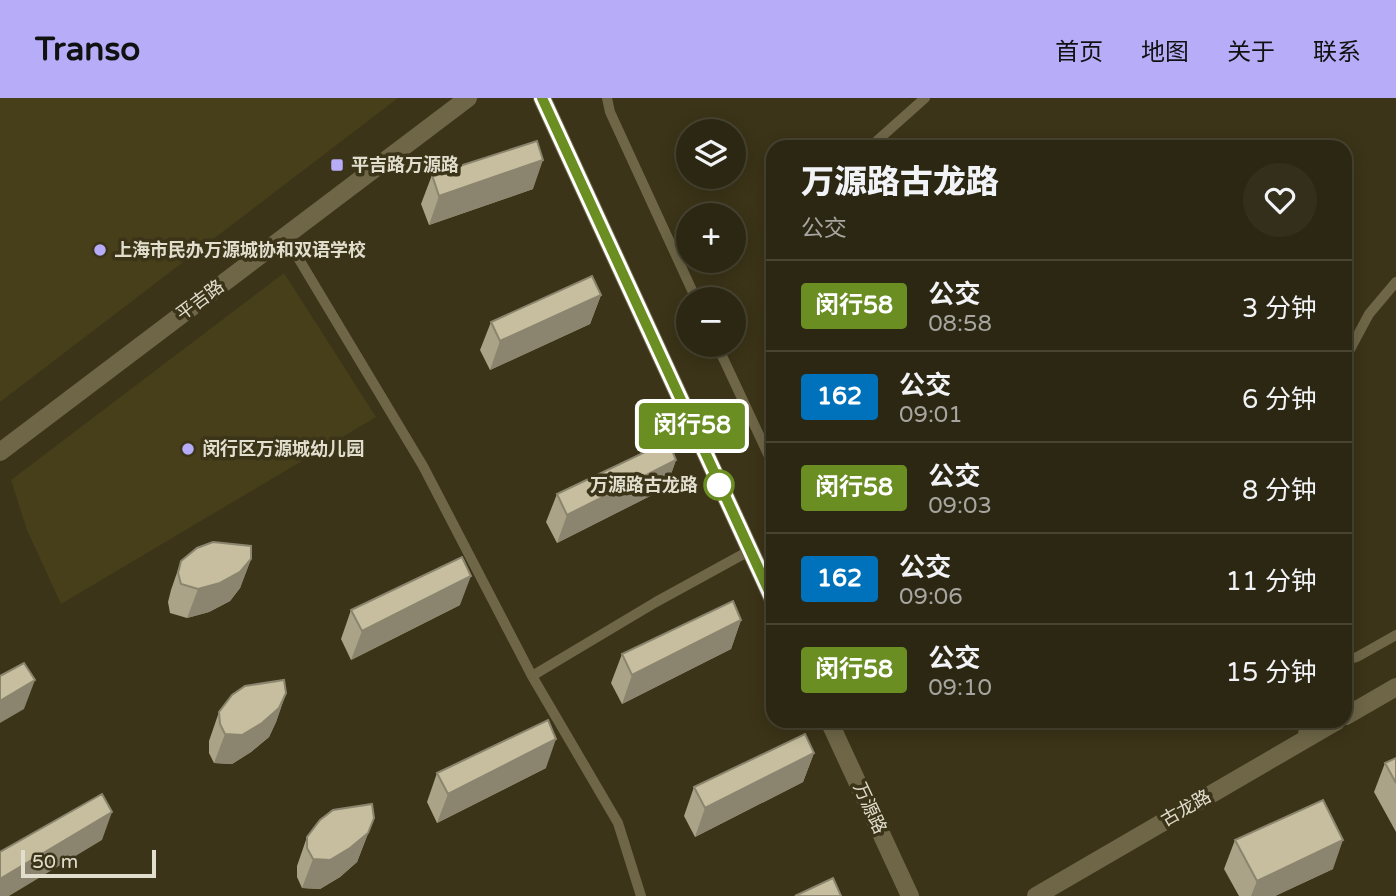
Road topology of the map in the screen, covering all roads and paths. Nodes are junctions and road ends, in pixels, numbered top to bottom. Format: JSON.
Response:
{"nodes":[{"id":1,"x":468,"y":98,"type":"edge"},
{"id":2,"x":542,"y":98,"type":"edge"},
{"id":3,"x":607,"y":98,"type":"edge"},
{"id":4,"x":925,"y":98,"type":"edge"},
{"id":5,"x":878,"y":140,"type":"edge"},
{"id":6,"x":285,"y":236,"type":"junction"},
{"id":7,"x":1396,"y":282,"type":"edge"},
{"id":8,"x":690,"y":287,"type":"edge"},
{"id":9,"x":1352,"y":346,"type":"edge"},
{"id":10,"x":723,"y":357,"type":"edge"},
{"id":11,"x":766,"y":450,"type":"edge"},
{"id":12,"x":0,"y":452,"type":"edge"},
{"id":13,"x":749,"y":551,"type":"junction"},
{"id":14,"x":766,"y":586,"type":"edge"},
{"id":15,"x":1396,"y":635,"type":"edge"},
{"id":16,"x":1352,"y":658,"type":"edge"},
{"id":17,"x":532,"y":676,"type":"junction"},
{"id":18,"x":1396,"y":687,"type":"edge"},
{"id":19,"x":1352,"y":713,"type":"edge"},
{"id":20,"x":832,"y":728,"type":"edge"},
{"id":21,"x":1304,"y":728,"type":"edge"},
{"id":22,"x":1324,"y":728,"type":"edge"},
{"id":23,"x":1303,"y":740,"type":"junction"},
{"id":24,"x":641,"y":896,"type":"edge"},
{"id":25,"x":910,"y":896,"type":"edge"},
{"id":26,"x":1037,"y":896,"type":"edge"}],
"edges":[{"from":1,"to":6,"type":"street","name":"平吉路"},
{"from":2,"to":13,"type":"street"},
{"from":3,"to":8,"type":"lane"},
{"from":4,"to":5,"type":"lane"},
{"from":6,"to":12,"type":"street","name":"平吉路"},
{"from":6,"to":17,"type":"lane"},
{"from":7,"to":9,"type":"lane"},
{"from":10,"to":11,"type":"lane"},
{"from":13,"to":14,"type":"street"},
{"from":13,"to":17,"type":"lane"},
{"from":15,"to":16,"type":"lane"},
{"from":17,"to":24,"type":"lane"},
{"from":18,"to":19,"type":"street"},
{"from":20,"to":25,"type":"street","name":"万源路"},
{"from":21,"to":23,"type":"lane"},
{"from":22,"to":23,"type":"street","name":"古龙路"},
{"from":23,"to":26,"type":"street","name":"古龙路"}]}
